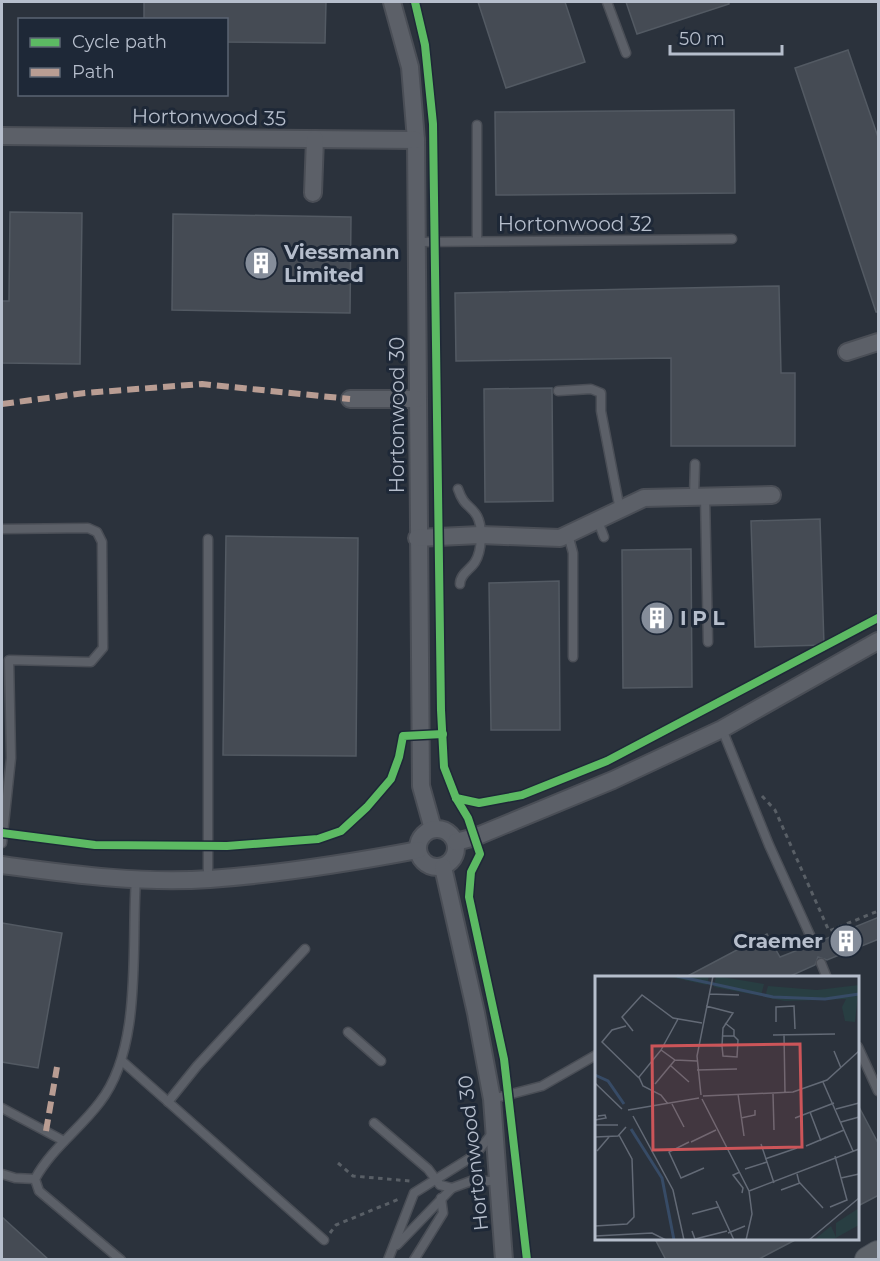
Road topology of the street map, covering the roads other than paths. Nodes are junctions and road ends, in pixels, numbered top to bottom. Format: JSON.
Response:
{"nodes":[{"id":1,"x":392,"y":2,"type":"edge"},
{"id":2,"x":608,"y":2,"type":"edge"},
{"id":3,"x":626,"y":53,"type":"dead end"},
{"id":4,"x":477,"y":125,"type":"dead end"},
{"id":5,"x":2,"y":136,"type":"edge"},
{"id":6,"x":315,"y":139,"type":"junction"},
{"id":7,"x":416,"y":140,"type":"junction"},
{"id":8,"x":313,"y":193,"type":"dead end"},
{"id":9,"x":732,"y":239,"type":"dead end"},
{"id":10,"x":477,"y":241,"type":"junction"},
{"id":11,"x":419,"y":242,"type":"junction"},
{"id":12,"x":879,"y":342,"type":"edge"},
{"id":13,"x":847,"y":352,"type":"dead end"},
{"id":14,"x":558,"y":391,"type":"dead end"},
{"id":15,"x":350,"y":399,"type":"dead end"},
{"id":16,"x":417,"y":399,"type":"junction"},
{"id":17,"x":695,"y":464,"type":"dead end"},
{"id":18,"x":458,"y":489,"type":"dead end"},
{"id":19,"x":772,"y":495,"type":"dead end"},
{"id":20,"x":700,"y":496,"type":"junction"},
{"id":21,"x":620,"y":510,"type":"junction"},
{"id":22,"x":598,"y":521,"type":"junction"},
{"id":23,"x":2,"y":529,"type":"edge"},
{"id":24,"x":568,"y":534,"type":"junction"},
{"id":25,"x":480,"y":535,"type":"junction"},
{"id":26,"x":604,"y":537,"type":"dead end"},
{"id":27,"x":417,"y":538,"type":"junction"},
{"id":28,"x":208,"y":539,"type":"dead end"},
{"id":29,"x":460,"y":584,"type":"dead end"},
{"id":30,"x":879,"y":641,"type":"edge"},
{"id":31,"x":708,"y":642,"type":"dead end"},
{"id":32,"x":573,"y":657,"type":"dead end"},
{"id":33,"x":5,"y":660,"type":"edge"},
{"id":34,"x":722,"y":729,"type":"junction"},
{"id":35,"x":433,"y":829,"type":"junction"},
{"id":36,"x":456,"y":842,"type":"junction"},
{"id":37,"x":2,"y":843,"type":"edge"},
{"id":38,"x":418,"y":850,"type":"junction"},
{"id":39,"x":2,"y":865,"type":"edge"},
{"id":40,"x":443,"y":867,"type":"junction"},
{"id":41,"x":136,"y":878,"type":"junction"},
{"id":42,"x":208,"y":879,"type":"junction"},
{"id":43,"x":814,"y":944,"type":"dead end"},
{"id":44,"x":305,"y":949,"type":"dead end"},
{"id":45,"x":821,"y":963,"type":"dead end"},
{"id":46,"x":826,"y":976,"type":"edge"},
{"id":47,"x":348,"y":1032,"type":"dead end"},
{"id":48,"x":859,"y":1049,"type":"edge"},
{"id":49,"x":595,"y":1056,"type":"edge"},
{"id":50,"x":122,"y":1061,"type":"junction"},
{"id":51,"x":381,"y":1061,"type":"dead end"},
{"id":52,"x":879,"y":1091,"type":"edge"},
{"id":53,"x":492,"y":1099,"type":"junction"},
{"id":54,"x":168,"y":1102,"type":"junction"},
{"id":55,"x":2,"y":1108,"type":"edge"},
{"id":56,"x":374,"y":1123,"type":"dead end"},
{"id":57,"x":496,"y":1128,"type":"junction"},
{"id":58,"x":64,"y":1141,"type":"junction"},
{"id":59,"x":2,"y":1174,"type":"edge"},
{"id":60,"x":35,"y":1179,"type":"junction"},
{"id":61,"x":436,"y":1179,"type":"junction"},
{"id":62,"x":498,"y":1181,"type":"junction"},
{"id":63,"x":452,"y":1188,"type":"junction"},
{"id":64,"x":441,"y":1198,"type":"junction"},
{"id":65,"x":324,"y":1240,"type":"road end"},
{"id":66,"x":394,"y":1247,"type":"junction"},
{"id":67,"x":879,"y":1254,"type":"edge"},
{"id":68,"x":121,"y":1260,"type":"edge"},
{"id":69,"x":388,"y":1260,"type":"edge"},
{"id":70,"x":414,"y":1260,"type":"edge"},
{"id":71,"x":504,"y":1260,"type":"edge"},
{"id":72,"x":868,"y":1260,"type":"edge"}],
"edges":[{"from":1,"to":7,"type":"street","name":"Hortonwood 30"},
{"from":2,"to":3,"type":"lane"},
{"from":4,"to":10,"type":"lane"},
{"from":5,"to":6,"type":"street","name":"Hortonwood 35"},
{"from":6,"to":7,"type":"street","name":"Hortonwood 35"},
{"from":6,"to":8,"type":"street"},
{"from":7,"to":11,"type":"street","name":"Hortonwood 30"},
{"from":9,"to":10,"type":"lane","name":"Hortonwood 32"},
{"from":10,"to":11,"type":"lane","name":"Hortonwood 32"},
{"from":11,"to":16,"type":"street","name":"Hortonwood 30"},
{"from":12,"to":13,"type":"street"},
{"from":14,"to":21,"type":"lane"},
{"from":15,"to":16,"type":"street"},
{"from":16,"to":27,"type":"street","name":"Hortonwood 30"},
{"from":17,"to":20,"type":"lane"},
{"from":18,"to":25,"type":"lane"},
{"from":19,"to":20,"type":"street"},
{"from":20,"to":21,"type":"street"},
{"from":20,"to":31,"type":"lane"},
{"from":21,"to":22,"type":"street"},
{"from":22,"to":24,"type":"street"},
{"from":22,"to":26,"type":"lane"},
{"from":23,"to":33,"type":"lane"},
{"from":24,"to":25,"type":"street"},
{"from":24,"to":32,"type":"lane"},
{"from":25,"to":27,"type":"street"},
{"from":25,"to":29,"type":"lane"},
{"from":27,"to":35,"type":"street","name":"Hortonwood 30"},
{"from":28,"to":42,"type":"lane"},
{"from":30,"to":34,"type":"street"},
{"from":33,"to":37,"type":"lane"},
{"from":34,"to":36,"type":"street"},
{"from":34,"to":43,"type":"lane"},
{"from":35,"to":36,"type":"street"},
{"from":35,"to":38,"type":"street"},
{"from":36,"to":40,"type":"street"},
{"from":38,"to":40,"type":"street"},
{"from":38,"to":42,"type":"street"},
{"from":39,"to":41,"type":"street"},
{"from":40,"to":53,"type":"street","name":"Hortonwood 30"},
{"from":41,"to":42,"type":"street"},
{"from":41,"to":50,"type":"lane"},
{"from":44,"to":54,"type":"lane"},
{"from":45,"to":46,"type":"lane"},
{"from":47,"to":51,"type":"lane"},
{"from":48,"to":52,"type":"lane"},
{"from":49,"to":53,"type":"lane"},
{"from":50,"to":54,"type":"lane"},
{"from":50,"to":58,"type":"lane"},
{"from":53,"to":57,"type":"street","name":"Hortonwood 30"},
{"from":54,"to":65,"type":"lane"},
{"from":55,"to":58,"type":"lane"},
{"from":56,"to":61,"type":"lane"},
{"from":57,"to":61,"type":"lane"},
{"from":57,"to":62,"type":"street","name":"Hortonwood 30"},
{"from":58,"to":60,"type":"lane"},
{"from":59,"to":60,"type":"lane"},
{"from":60,"to":68,"type":"lane"},
{"from":61,"to":63,"type":"lane"},
{"from":61,"to":66,"type":"lane"},
{"from":62,"to":63,"type":"lane"},
{"from":62,"to":71,"type":"street","name":"Hortonwood 30"},
{"from":63,"to":64,"type":"lane"},
{"from":64,"to":66,"type":"lane"},
{"from":64,"to":70,"type":"lane"},
{"from":66,"to":69,"type":"lane"},
{"from":67,"to":72,"type":"main road"}]}
